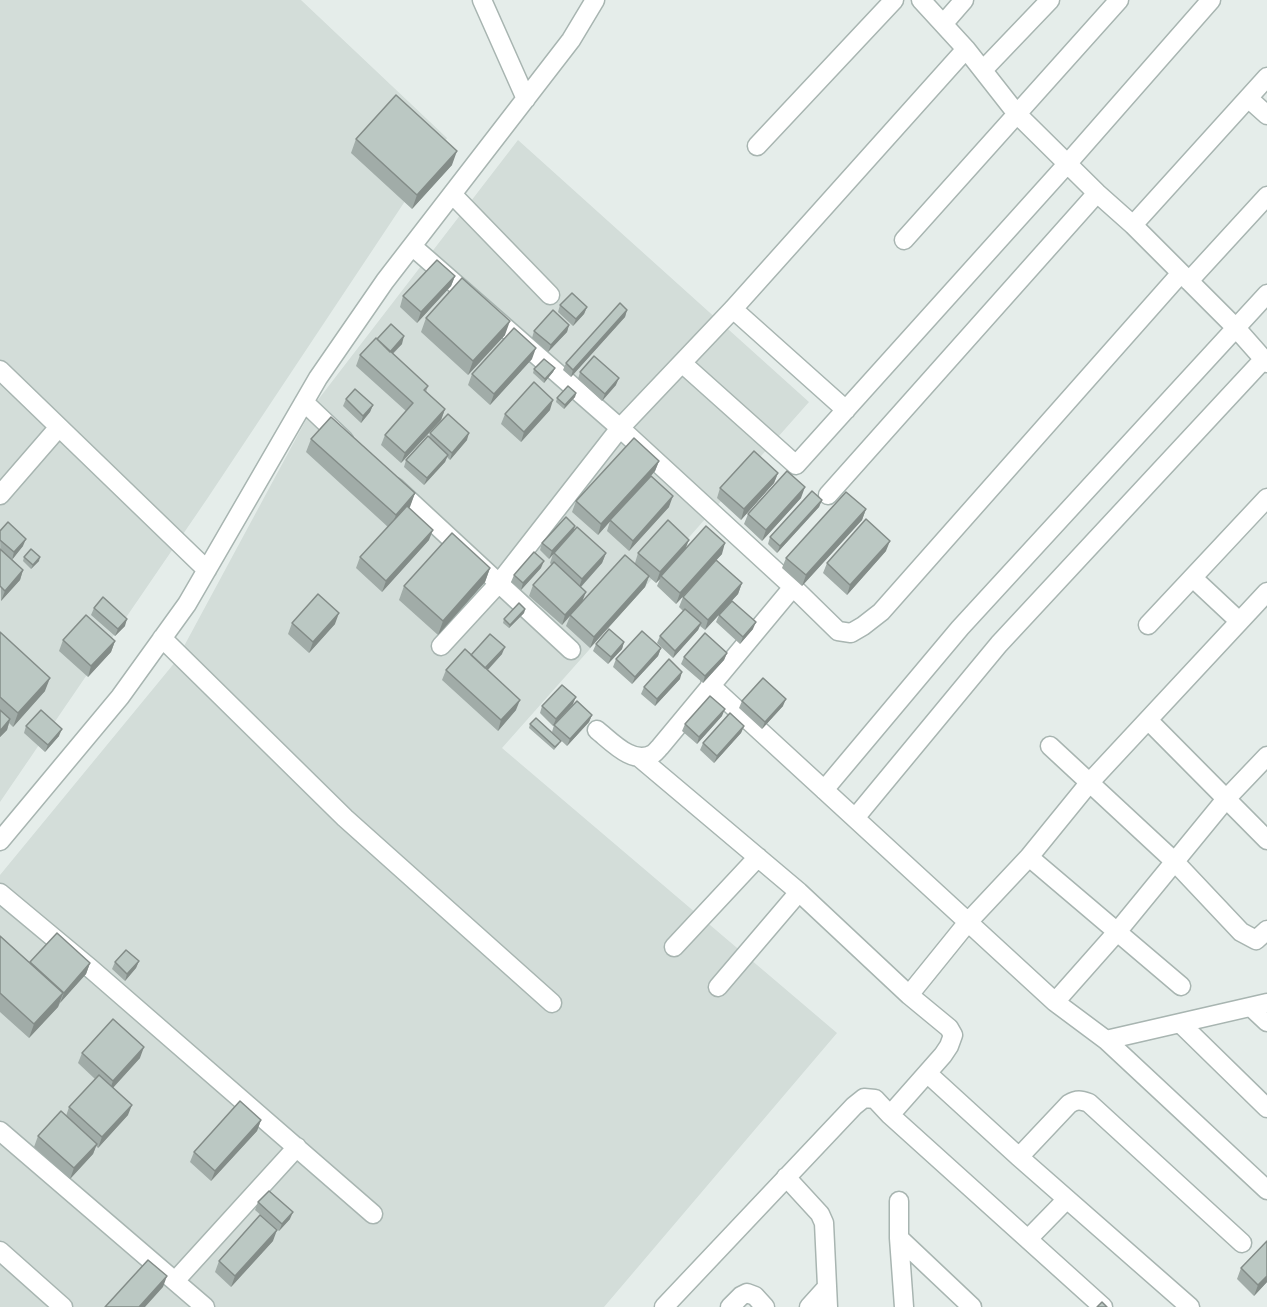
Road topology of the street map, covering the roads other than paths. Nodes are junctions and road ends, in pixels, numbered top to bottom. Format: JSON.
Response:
{"nodes":[{"id":1,"x":482,"y":0,"type":"edge"},
{"id":2,"x":595,"y":0,"type":"edge"},
{"id":3,"x":894,"y":0,"type":"edge"},
{"id":4,"x":921,"y":0,"type":"edge"},
{"id":5,"x":964,"y":0,"type":"edge"},
{"id":6,"x":1050,"y":0,"type":"edge"},
{"id":7,"x":1119,"y":0,"type":"edge"},
{"id":8,"x":1212,"y":0,"type":"edge"},
{"id":9,"x":944,"y":23,"type":"junction"},
{"id":10,"x":966,"y":48,"type":"junction"},
{"id":11,"x":983,"y":70,"type":"junction"},
{"id":12,"x":1267,"y":77,"type":"edge"},
{"id":13,"x":1248,"y":98,"type":"junction"},
{"id":14,"x":525,"y":99,"type":"junction"},
{"id":15,"x":1017,"y":114,"type":"junction"},
{"id":16,"x":1267,"y":115,"type":"edge"},
{"id":17,"x":757,"y":146,"type":"dead end"},
{"id":18,"x":1068,"y":163,"type":"junction"},
{"id":19,"x":1097,"y":193,"type":"junction"},
{"id":20,"x":453,"y":194,"type":"junction"},
{"id":21,"x":1267,"y":196,"type":"edge"},
{"id":22,"x":1133,"y":225,"type":"junction"},
{"id":23,"x":904,"y":240,"type":"dead end"},
{"id":24,"x":412,"y":246,"type":"junction"},
{"id":25,"x":1185,"y":277,"type":"junction"},
{"id":26,"x":1267,"y":294,"type":"edge"},
{"id":27,"x":550,"y":295,"type":"dead end"},
{"id":28,"x":733,"y":309,"type":"junction"},
{"id":29,"x":1236,"y":328,"type":"junction"},
{"id":30,"x":1266,"y":361,"type":"edge"},
{"id":31,"x":682,"y":363,"type":"junction"},
{"id":32,"x":0,"y":370,"type":"edge"},
{"id":33,"x":304,"y":402,"type":"junction"},
{"id":34,"x":846,"y":410,"type":"junction"},
{"id":35,"x":59,"y":427,"type":"junction"},
{"id":36,"x":620,"y":428,"type":"junction"},
{"id":37,"x":355,"y":449,"type":"edge"},
{"id":38,"x":380,"y":473,"type":"edge"},
{"id":39,"x":0,"y":495,"type":"edge"},
{"id":40,"x":828,"y":495,"type":"dead end"},
{"id":41,"x":1267,"y":498,"type":"edge"},
{"id":42,"x":207,"y":570,"type":"junction"},
{"id":43,"x":1193,"y":578,"type":"junction"},
{"id":44,"x":499,"y":583,"type":"junction"},
{"id":45,"x":793,"y":587,"type":"junction"},
{"id":46,"x":1267,"y":592,"type":"edge"},
{"id":47,"x":1239,"y":621,"type":"junction"},
{"id":48,"x":1148,"y":625,"type":"dead end"},
{"id":49,"x":162,"y":638,"type":"junction"},
{"id":50,"x":441,"y":646,"type":"dead end"},
{"id":51,"x":571,"y":650,"type":"dead end"},
{"id":52,"x":710,"y":685,"type":"junction"},
{"id":53,"x":1148,"y":720,"type":"junction"},
{"id":54,"x":597,"y":730,"type":"dead end"},
{"id":55,"x":1050,"y":746,"type":"dead end"},
{"id":56,"x":1267,"y":756,"type":"edge"},
{"id":57,"x":640,"y":758,"type":"junction"},
{"id":58,"x":1090,"y":782,"type":"junction"},
{"id":59,"x":824,"y":790,"type":"junction"},
{"id":60,"x":1226,"y":799,"type":"junction"},
{"id":61,"x":855,"y":818,"type":"junction"},
{"id":62,"x":1267,"y":840,"type":"edge"},
{"id":63,"x":0,"y":841,"type":"edge"},
{"id":64,"x":758,"y":857,"type":"junction"},
{"id":65,"x":1029,"y":857,"type":"junction"},
{"id":66,"x":1174,"y":861,"type":"junction"},
{"id":67,"x":799,"y":892,"type":"junction"},
{"id":68,"x":0,"y":893,"type":"edge"},
{"id":69,"x":968,"y":922,"type":"junction"},
{"id":70,"x":1267,"y":930,"type":"edge"},
{"id":71,"x":1116,"y":932,"type":"junction"},
{"id":72,"x":675,"y":947,"type":"dead end"},
{"id":73,"x":1181,"y":986,"type":"dead end"},
{"id":74,"x":718,"y":987,"type":"dead end"},
{"id":75,"x":909,"y":995,"type":"junction"},
{"id":76,"x":1055,"y":1002,"type":"junction"},
{"id":77,"x":552,"y":1003,"type":"dead end"},
{"id":78,"x":1259,"y":1005,"type":"edge"},
{"id":79,"x":1267,"y":1022,"type":"edge"},
{"id":80,"x":1180,"y":1023,"type":"junction"},
{"id":81,"x":1106,"y":1040,"type":"junction"},
{"id":82,"x":927,"y":1073,"type":"junction"},
{"id":83,"x":1267,"y":1108,"type":"edge"},
{"id":84,"x":890,"y":1115,"type":"junction"},
{"id":85,"x":0,"y":1131,"type":"edge"},
{"id":86,"x":297,"y":1147,"type":"junction"},
{"id":87,"x":1018,"y":1157,"type":"junction"},
{"id":88,"x":786,"y":1177,"type":"junction"},
{"id":89,"x":1267,"y":1190,"type":"edge"},
{"id":90,"x":1067,"y":1199,"type":"junction"},
{"id":91,"x":899,"y":1201,"type":"dead end"},
{"id":92,"x":373,"y":1214,"type":"dead end"},
{"id":93,"x":899,"y":1238,"type":"junction"},
{"id":94,"x":1028,"y":1239,"type":"junction"},
{"id":95,"x":1242,"y":1243,"type":"dead end"},
{"id":96,"x":0,"y":1251,"type":"edge"},
{"id":97,"x":175,"y":1281,"type":"junction"},
{"id":98,"x":827,"y":1287,"type":"junction"},
{"id":99,"x":63,"y":1307,"type":"edge"},
{"id":100,"x":205,"y":1307,"type":"edge"},
{"id":101,"x":664,"y":1307,"type":"edge"},
{"id":102,"x":730,"y":1307,"type":"edge"},
{"id":103,"x":765,"y":1307,"type":"edge"},
{"id":104,"x":809,"y":1307,"type":"edge"},
{"id":105,"x":828,"y":1307,"type":"edge"},
{"id":106,"x":904,"y":1307,"type":"edge"},
{"id":107,"x":972,"y":1307,"type":"edge"},
{"id":108,"x":1103,"y":1307,"type":"edge"},
{"id":109,"x":1190,"y":1307,"type":"edge"}],
"edges":[{"from":1,"to":14,"type":"street"},
{"from":2,"to":14,"type":"street"},
{"from":3,"to":17,"type":"street"},
{"from":4,"to":9,"type":"street"},
{"from":5,"to":9,"type":"street"},
{"from":6,"to":11,"type":"street"},
{"from":7,"to":15,"type":"street"},
{"from":8,"to":18,"type":"street"},
{"from":9,"to":10,"type":"street"},
{"from":10,"to":11,"type":"street"},
{"from":10,"to":28,"type":"street"},
{"from":11,"to":15,"type":"street"},
{"from":12,"to":13,"type":"street"},
{"from":13,"to":16,"type":"street"},
{"from":13,"to":22,"type":"street"},
{"from":14,"to":20,"type":"street"},
{"from":15,"to":18,"type":"street"},
{"from":15,"to":23,"type":"street"},
{"from":18,"to":19,"type":"street"},
{"from":18,"to":34,"type":"street"},
{"from":19,"to":22,"type":"street"},
{"from":19,"to":40,"type":"street"},
{"from":20,"to":24,"type":"street"},
{"from":20,"to":27,"type":"street"},
{"from":21,"to":25,"type":"street"},
{"from":22,"to":25,"type":"street"},
{"from":24,"to":33,"type":"street"},
{"from":24,"to":36,"type":"street"},
{"from":25,"to":29,"type":"street"},
{"from":25,"to":45,"type":"street"},
{"from":26,"to":29,"type":"street"},
{"from":28,"to":31,"type":"street"},
{"from":28,"to":34,"type":"street"},
{"from":29,"to":30,"type":"street"},
{"from":29,"to":59,"type":"street"},
{"from":30,"to":61,"type":"street"},
{"from":31,"to":34,"type":"street"},
{"from":31,"to":36,"type":"street"},
{"from":32,"to":35,"type":"street"},
{"from":33,"to":37,"type":"street"},
{"from":33,"to":42,"type":"street"},
{"from":35,"to":39,"type":"street"},
{"from":35,"to":42,"type":"street"},
{"from":36,"to":44,"type":"street"},
{"from":36,"to":45,"type":"street"},
{"from":38,"to":44,"type":"street"},
{"from":41,"to":43,"type":"street"},
{"from":42,"to":49,"type":"street"},
{"from":43,"to":47,"type":"street"},
{"from":43,"to":48,"type":"street"},
{"from":44,"to":50,"type":"street"},
{"from":44,"to":51,"type":"street"},
{"from":45,"to":52,"type":"street"},
{"from":46,"to":47,"type":"street"},
{"from":47,"to":53,"type":"street"},
{"from":49,"to":63,"type":"street"},
{"from":49,"to":77,"type":"street"},
{"from":52,"to":57,"type":"street"},
{"from":52,"to":59,"type":"street"},
{"from":53,"to":58,"type":"street"},
{"from":53,"to":60,"type":"street"},
{"from":54,"to":57,"type":"street"},
{"from":55,"to":58,"type":"street"},
{"from":56,"to":60,"type":"street"},
{"from":57,"to":64,"type":"street"},
{"from":58,"to":65,"type":"street"},
{"from":58,"to":66,"type":"street"},
{"from":59,"to":61,"type":"street"},
{"from":60,"to":62,"type":"street"},
{"from":60,"to":66,"type":"street"},
{"from":61,"to":69,"type":"street"},
{"from":64,"to":67,"type":"street"},
{"from":64,"to":72,"type":"street"},
{"from":65,"to":69,"type":"street"},
{"from":65,"to":71,"type":"street"},
{"from":66,"to":70,"type":"street"},
{"from":66,"to":71,"type":"street"},
{"from":67,"to":74,"type":"street"},
{"from":67,"to":75,"type":"street"},
{"from":68,"to":86,"type":"street"},
{"from":69,"to":75,"type":"street"},
{"from":69,"to":76,"type":"street"},
{"from":71,"to":73,"type":"street"},
{"from":71,"to":76,"type":"street"},
{"from":75,"to":82,"type":"street"},
{"from":76,"to":81,"type":"street"},
{"from":78,"to":79,"type":"street"},
{"from":78,"to":80,"type":"street"},
{"from":80,"to":81,"type":"street"},
{"from":80,"to":83,"type":"street"},
{"from":81,"to":89,"type":"street"},
{"from":82,"to":84,"type":"street"},
{"from":82,"to":87,"type":"street"},
{"from":84,"to":88,"type":"street"},
{"from":84,"to":94,"type":"street"},
{"from":85,"to":97,"type":"street"},
{"from":86,"to":92,"type":"street"},
{"from":86,"to":97,"type":"street"},
{"from":87,"to":90,"type":"street"},
{"from":87,"to":95,"type":"street"},
{"from":88,"to":98,"type":"street"},
{"from":88,"to":101,"type":"street"},
{"from":90,"to":94,"type":"street"},
{"from":90,"to":109,"type":"street"},
{"from":91,"to":93,"type":"street"},
{"from":93,"to":106,"type":"street"},
{"from":93,"to":107,"type":"street"},
{"from":94,"to":108,"type":"street"},
{"from":96,"to":99,"type":"street"},
{"from":97,"to":100,"type":"street"},
{"from":98,"to":104,"type":"street"},
{"from":98,"to":105,"type":"street"},
{"from":102,"to":103,"type":"street"}]}
